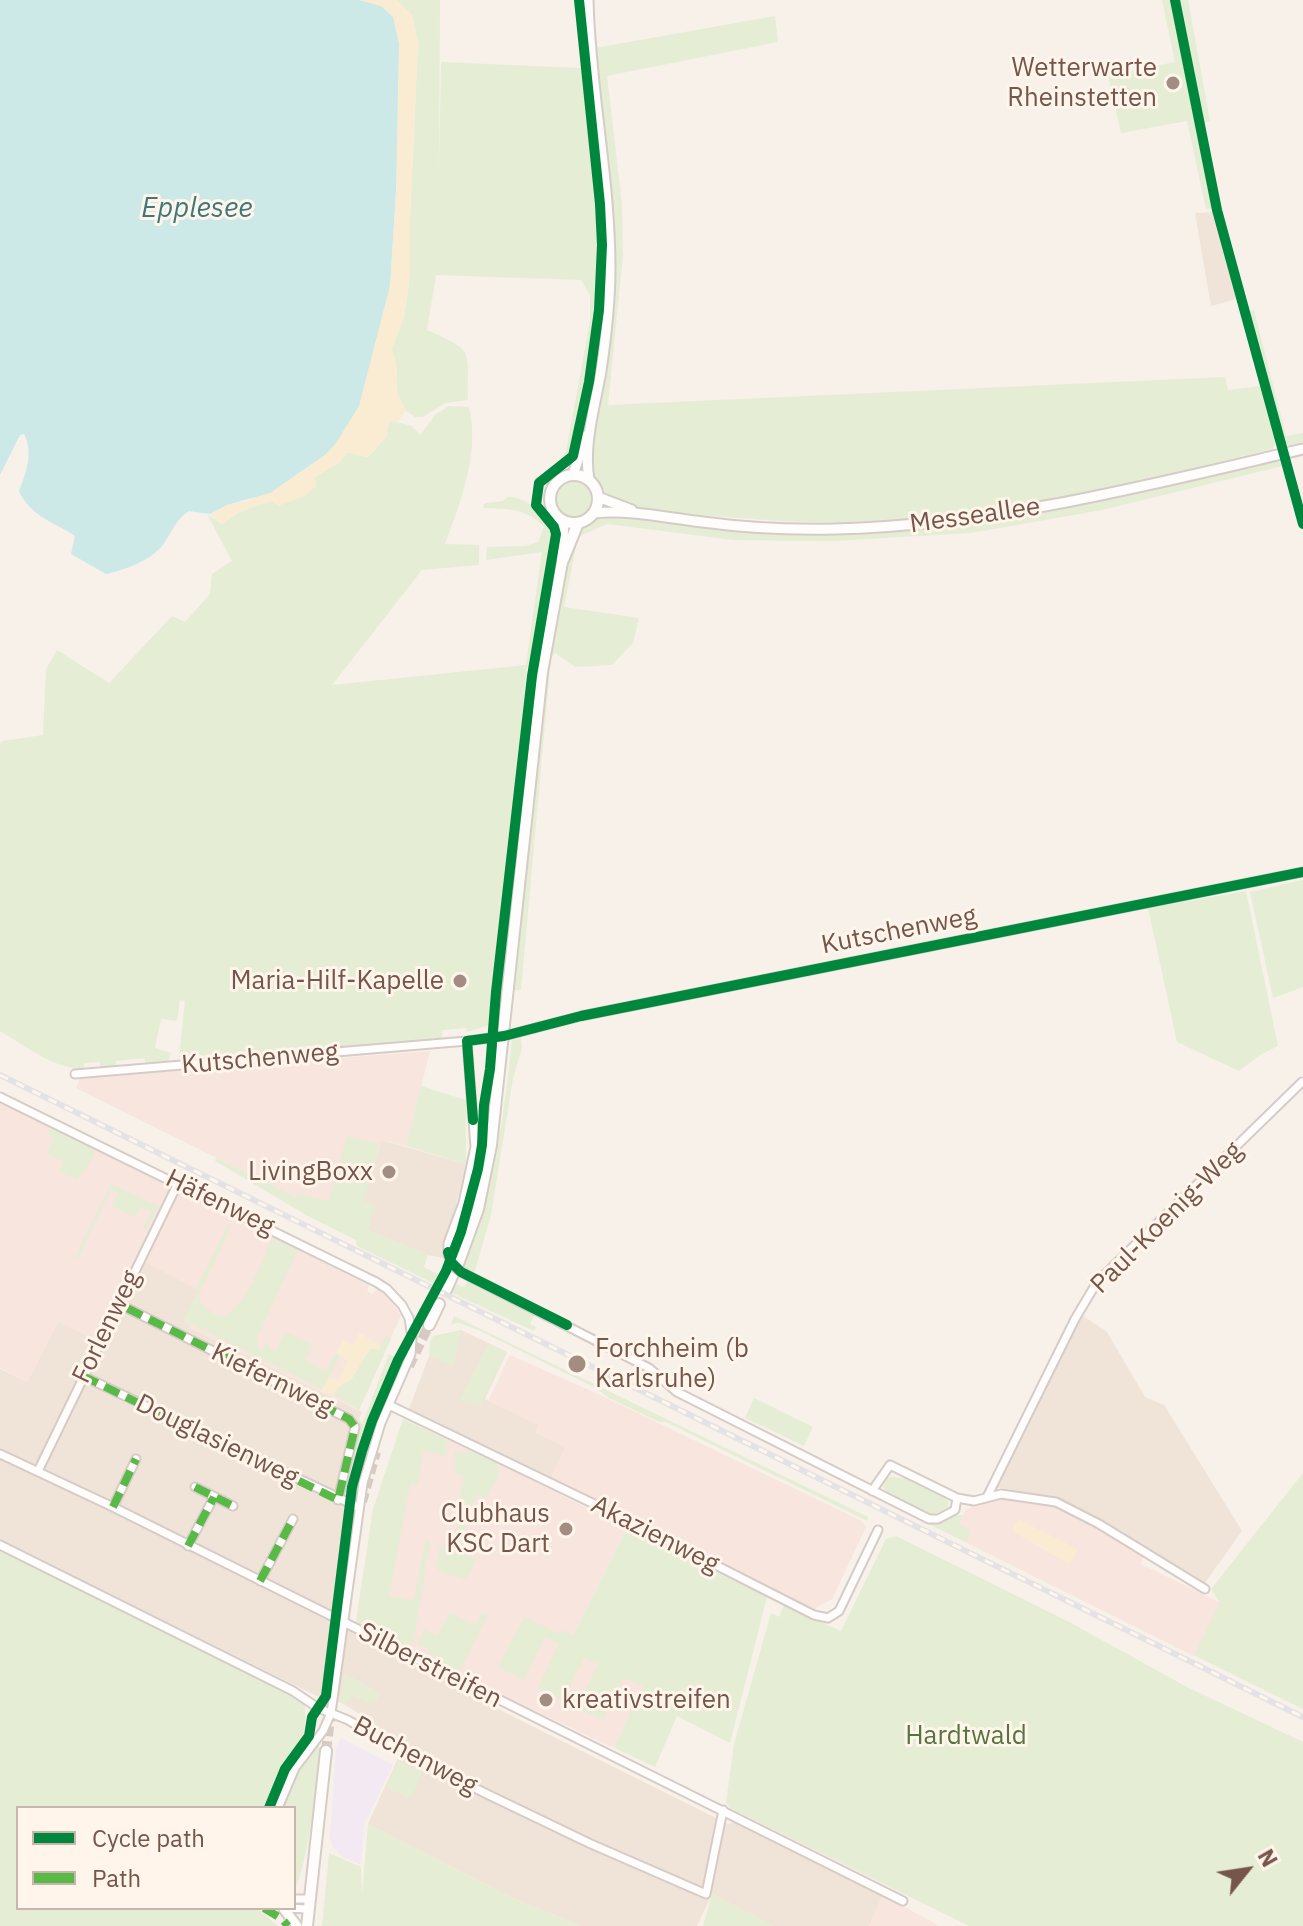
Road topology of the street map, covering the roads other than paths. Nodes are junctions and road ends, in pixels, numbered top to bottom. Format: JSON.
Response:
{"nodes":[{"id":1,"x":588,"y":0,"type":"edge"},
{"id":2,"x":590,"y":428,"type":"junction"},
{"id":3,"x":1303,"y":449,"type":"edge"},
{"id":4,"x":573,"y":474,"type":"junction"},
{"id":5,"x":589,"y":480,"type":"junction"},
{"id":6,"x":598,"y":497,"type":"junction"},
{"id":7,"x":594,"y":513,"type":"junction"},
{"id":8,"x":642,"y":514,"type":"junction"},
{"id":9,"x":560,"y":519,"type":"junction"},
{"id":10,"x":578,"y":523,"type":"junction"},
{"id":11,"x":562,"y":562,"type":"junction"},
{"id":12,"x":1303,"y":872,"type":"edge"},
{"id":13,"x":504,"y":1036,"type":"junction"},
{"id":14,"x":467,"y":1041,"type":"junction"},
{"id":15,"x":75,"y":1074,"type":"dead end"},
{"id":16,"x":1302,"y":1082,"type":"edge"},
{"id":17,"x":0,"y":1097,"type":"edge"},
{"id":18,"x":178,"y":1183,"type":"junction"},
{"id":19,"x":457,"y":1270,"type":"junction"},
{"id":20,"x":446,"y":1290,"type":"dead end"},
{"id":21,"x":119,"y":1304,"type":"junction"},
{"id":22,"x":439,"y":1304,"type":"dead end"},
{"id":23,"x":429,"y":1325,"type":"tunnel mouth"},
{"id":24,"x":83,"y":1376,"type":"junction"},
{"id":25,"x":389,"y":1405,"type":"junction"},
{"id":26,"x":0,"y":1454,"type":"edge"},
{"id":27,"x":136,"y":1459,"type":"dead end"},
{"id":28,"x":38,"y":1471,"type":"junction"},
{"id":29,"x":195,"y":1487,"type":"dead end"},
{"id":30,"x":872,"y":1491,"type":"junction"},
{"id":31,"x":214,"y":1497,"type":"junction"},
{"id":32,"x":987,"y":1497,"type":"junction"},
{"id":33,"x":957,"y":1498,"type":"junction"},
{"id":34,"x":338,"y":1500,"type":"junction"},
{"id":35,"x":233,"y":1506,"type":"dead end"},
{"id":36,"x":354,"y":1506,"type":"junction"},
{"id":37,"x":113,"y":1507,"type":"junction"},
{"id":38,"x":293,"y":1519,"type":"dead end"},
{"id":39,"x":878,"y":1530,"type":"dead end"},
{"id":40,"x":0,"y":1545,"type":"edge"},
{"id":41,"x":188,"y":1546,"type":"junction"},
{"id":42,"x":260,"y":1581,"type":"junction"},
{"id":43,"x":1205,"y":1589,"type":"dead end"},
{"id":44,"x":343,"y":1622,"type":"junction"},
{"id":45,"x":331,"y":1713,"type":"junction"},
{"id":46,"x":326,"y":1751,"type":"tunnel mouth"},
{"id":47,"x":279,"y":1806,"type":"edge"},
{"id":48,"x":723,"y":1810,"type":"junction"},
{"id":49,"x":296,"y":1900,"type":"edge"},
{"id":50,"x":903,"y":1901,"type":"dead end"},
{"id":51,"x":309,"y":1904,"type":"junction"},
{"id":52,"x":296,"y":1906,"type":"edge"},
{"id":53,"x":307,"y":1926,"type":"edge"}],
"edges":[{"from":1,"to":2,"type":"street"},
{"from":2,"to":4,"type":"street"},
{"from":2,"to":5,"type":"street"},
{"from":3,"to":8,"type":"street","name":"Messeallee"},
{"from":4,"to":5,"type":"main road"},
{"from":4,"to":9,"type":"main road"},
{"from":5,"to":6,"type":"main road"},
{"from":6,"to":7,"type":"main road"},
{"from":6,"to":8,"type":"street","name":"Messeallee"},
{"from":7,"to":8,"type":"street","name":"Messeallee"},
{"from":7,"to":10,"type":"main road"},
{"from":9,"to":10,"type":"main road"},
{"from":9,"to":11,"type":"main road"},
{"from":10,"to":11,"type":"main road"},
{"from":11,"to":13,"type":"main road"},
{"from":12,"to":13,"type":"street","name":"Kutschenweg"},
{"from":13,"to":14,"type":"street","name":"Kutschenweg"},
{"from":13,"to":19,"type":"main road"},
{"from":14,"to":15,"type":"street","name":"Kutschenweg"},
{"from":14,"to":19,"type":"street","bridge":true},
{"from":16,"to":32,"type":"street","name":"Paul-Koenig-Weg"},
{"from":17,"to":18,"type":"street","name":"Häfenweg"},
{"from":18,"to":21,"type":"street","name":"Forlenweg"},
{"from":18,"to":25,"type":"street","name":"Häfenweg"},
{"from":19,"to":20,"type":"main road"},
{"from":19,"to":30,"type":"street"},
{"from":21,"to":24,"type":"street","name":"Forlenweg"},
{"from":21,"to":34,"type":"street","name":"Kiefernweg"},
{"from":22,"to":23,"type":"main road"},
{"from":24,"to":28,"type":"street","name":"Forlenweg"},
{"from":24,"to":34,"type":"street","name":"Douglasienweg"},
{"from":25,"to":36,"type":"street"},
{"from":25,"to":39,"type":"street","name":"Akazienweg"},
{"from":26,"to":28,"type":"street","name":"Silberstreifen"},
{"from":27,"to":37,"type":"street"},
{"from":28,"to":37,"type":"street","name":"Silberstreifen"},
{"from":29,"to":31,"type":"street"},
{"from":30,"to":33,"type":"street"},
{"from":30,"to":33,"type":"street"},
{"from":31,"to":35,"type":"street"},
{"from":31,"to":41,"type":"street"},
{"from":32,"to":33,"type":"street"},
{"from":32,"to":43,"type":"street"},
{"from":34,"to":36,"type":"street","name":"Douglasienweg"},
{"from":36,"to":44,"type":"street"},
{"from":37,"to":41,"type":"street","name":"Silberstreifen"},
{"from":38,"to":42,"type":"street"},
{"from":40,"to":45,"type":"street","name":"Buchenweg"},
{"from":41,"to":42,"type":"street","name":"Silberstreifen"},
{"from":42,"to":44,"type":"street","name":"Silberstreifen"},
{"from":44,"to":45,"type":"street"},
{"from":44,"to":48,"type":"street","name":"Silberstreifen"},
{"from":45,"to":47,"type":"street"},
{"from":45,"to":48,"type":"street","name":"Buchenweg"},
{"from":46,"to":51,"type":"main road"},
{"from":48,"to":50,"type":"street","name":"Silberstreifen"},
{"from":49,"to":51,"type":"street"},
{"from":51,"to":52,"type":"street"},
{"from":51,"to":53,"type":"main road"}]}
